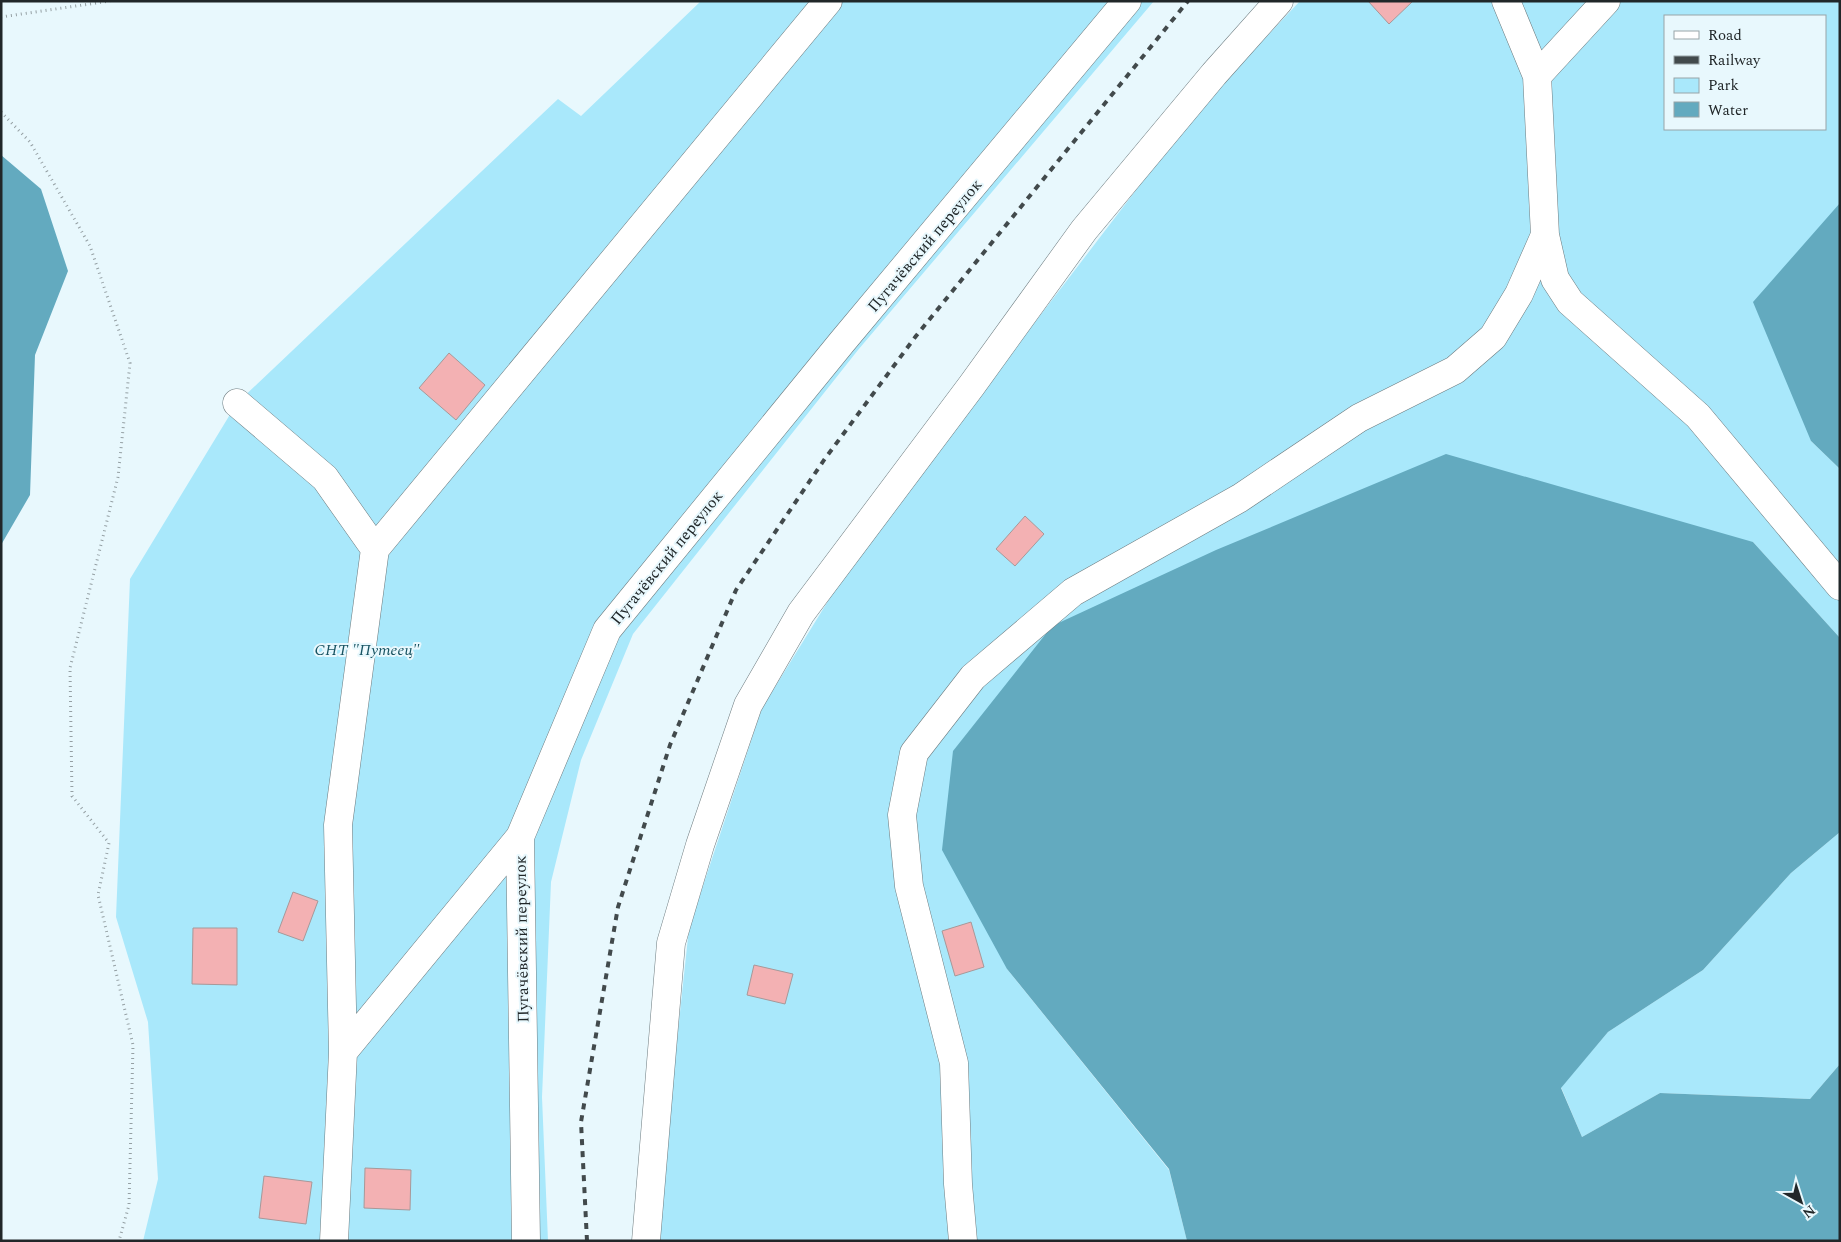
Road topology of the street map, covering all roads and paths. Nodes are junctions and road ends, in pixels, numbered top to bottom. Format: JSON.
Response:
{"nodes":[{"id":1,"x":110,"y":1,"type":"edge"},
{"id":2,"x":828,"y":1,"type":"edge"},
{"id":3,"x":1127,"y":1,"type":"edge"},
{"id":4,"x":1279,"y":1,"type":"edge"},
{"id":5,"x":1506,"y":1,"type":"edge"},
{"id":6,"x":1606,"y":1,"type":"edge"},
{"id":7,"x":1,"y":17,"type":"edge"},
{"id":8,"x":1537,"y":76,"type":"junction"},
{"id":9,"x":1,"y":112,"type":"edge"},
{"id":10,"x":1545,"y":234,"type":"junction"},
{"id":11,"x":237,"y":403,"type":"dead end"},
{"id":12,"x":375,"y":549,"type":"junction"},
{"id":13,"x":1840,"y":586,"type":"edge"},
{"id":14,"x":520,"y":837,"type":"junction"},
{"id":15,"x":343,"y":1052,"type":"junction"},
{"id":16,"x":119,"y":1241,"type":"edge"},
{"id":17,"x":334,"y":1241,"type":"edge"},
{"id":18,"x":526,"y":1241,"type":"edge"},
{"id":19,"x":646,"y":1241,"type":"edge"},
{"id":20,"x":963,"y":1241,"type":"edge"}],
"edges":[{"from":1,"to":7,"type":"path"},
{"from":2,"to":12,"type":"street"},
{"from":3,"to":14,"type":"street","name":"Пугачёвский переулок"},
{"from":4,"to":19,"type":"street"},
{"from":5,"to":8,"type":"street"},
{"from":6,"to":8,"type":"street"},
{"from":8,"to":10,"type":"street"},
{"from":9,"to":16,"type":"path"},
{"from":10,"to":13,"type":"street"},
{"from":10,"to":20,"type":"street"},
{"from":11,"to":12,"type":"street"},
{"from":12,"to":15,"type":"street"},
{"from":14,"to":15,"type":"street"},
{"from":14,"to":18,"type":"street","name":"Пугачёвский переулок"},
{"from":15,"to":17,"type":"street"}]}
